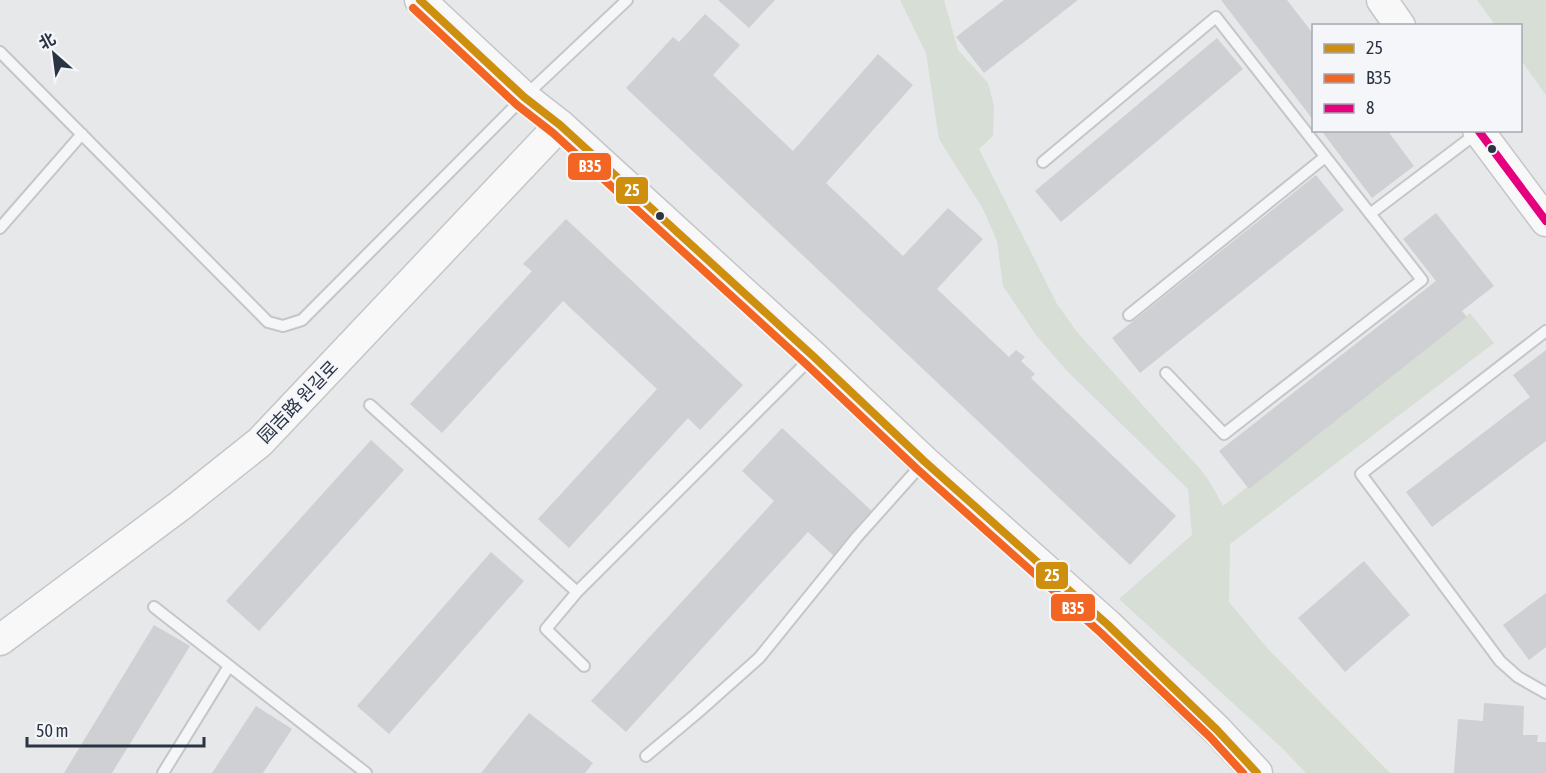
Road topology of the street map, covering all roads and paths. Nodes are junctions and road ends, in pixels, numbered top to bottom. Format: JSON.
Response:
{"nodes":[{"id":1,"x":420,"y":0,"type":"edge"},
{"id":2,"x":627,"y":0,"type":"edge"},
{"id":3,"x":1382,"y":0,"type":"edge"},
{"id":4,"x":1399,"y":24,"type":"edge"},
{"id":5,"x":0,"y":52,"type":"edge"},
{"id":6,"x":524,"y":97,"type":"junction"},
{"id":7,"x":560,"y":125,"type":"junction"},
{"id":8,"x":1478,"y":132,"type":"edge"},
{"id":9,"x":1480,"y":132,"type":"edge"},
{"id":10,"x":82,"y":134,"type":"junction"},
{"id":11,"x":1325,"y":157,"type":"junction"},
{"id":12,"x":1043,"y":162,"type":"dead end"},
{"id":13,"x":1370,"y":214,"type":"junction"},
{"id":14,"x":1546,"y":222,"type":"edge"},
{"id":15,"x":0,"y":228,"type":"edge"},
{"id":16,"x":1129,"y":315,"type":"dead end"},
{"id":17,"x":1546,"y":331,"type":"edge"},
{"id":18,"x":813,"y":356,"type":"junction"},
{"id":19,"x":1166,"y":373,"type":"dead end"},
{"id":20,"x":370,"y":405,"type":"dead end"},
{"id":21,"x":924,"y":461,"type":"junction"},
{"id":22,"x":577,"y":592,"type":"junction"},
{"id":23,"x":154,"y":607,"type":"dead end"},
{"id":24,"x":0,"y":640,"type":"edge"},
{"id":25,"x":229,"y":666,"type":"junction"},
{"id":26,"x":584,"y":666,"type":"dead end"},
{"id":27,"x":1546,"y":693,"type":"edge"},
{"id":28,"x":646,"y":756,"type":"dead end"},
{"id":29,"x":163,"y":773,"type":"edge"},
{"id":30,"x":366,"y":773,"type":"edge"},
{"id":31,"x":1257,"y":773,"type":"edge"}],
"edges":[{"from":1,"to":6,"type":"main road"},
{"from":2,"to":6,"type":"lane"},
{"from":3,"to":4,"type":"main road"},
{"from":5,"to":10,"type":"lane"},
{"from":6,"to":7,"type":"main road"},
{"from":6,"to":10,"type":"lane"},
{"from":7,"to":18,"type":"main road"},
{"from":7,"to":24,"type":"main road","name":"园吉路 원길로"},
{"from":8,"to":13,"type":"lane"},
{"from":9,"to":14,"type":"main road"},
{"from":10,"to":15,"type":"lane"},
{"from":11,"to":12,"type":"lane"},
{"from":11,"to":13,"type":"lane"},
{"from":11,"to":16,"type":"lane"},
{"from":13,"to":19,"type":"lane"},
{"from":17,"to":27,"type":"lane"},
{"from":18,"to":21,"type":"main road"},
{"from":18,"to":22,"type":"lane"},
{"from":20,"to":22,"type":"lane"},
{"from":21,"to":28,"type":"lane"},
{"from":21,"to":31,"type":"main road"},
{"from":22,"to":26,"type":"lane"},
{"from":23,"to":25,"type":"lane"},
{"from":25,"to":29,"type":"lane"},
{"from":25,"to":30,"type":"lane"}]}
